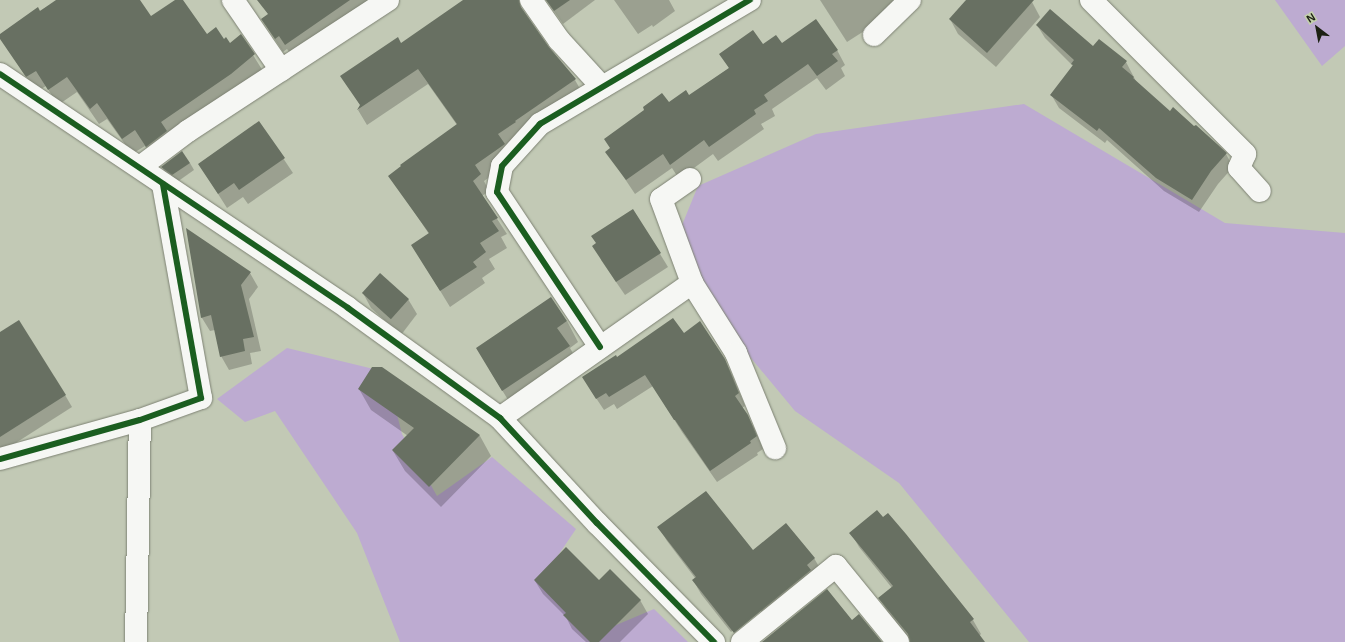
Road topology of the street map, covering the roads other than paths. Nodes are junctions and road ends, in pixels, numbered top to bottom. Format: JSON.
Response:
{"nodes":[{"id":1,"x":233,"y":0,"type":"edge"},
{"id":2,"x":388,"y":0,"type":"edge"},
{"id":3,"x":531,"y":0,"type":"edge"},
{"id":4,"x":750,"y":0,"type":"edge"},
{"id":5,"x":910,"y":0,"type":"edge"},
{"id":6,"x":1091,"y":0,"type":"edge"},
{"id":7,"x":874,"y":35,"type":"dead end"},
{"id":8,"x":281,"y":70,"type":"junction"},
{"id":9,"x":0,"y":74,"type":"edge"},
{"id":10,"x":602,"y":87,"type":"junction"},
{"id":11,"x":140,"y":167,"type":"junction"},
{"id":12,"x":690,"y":179,"type":"dead end"},
{"id":13,"x":163,"y":184,"type":"junction"},
{"id":14,"x":1260,"y":191,"type":"dead end"},
{"id":15,"x":692,"y":283,"type":"junction"},
{"id":16,"x":600,"y":347,"type":"junction"},
{"id":17,"x":500,"y":418,"type":"junction"},
{"id":18,"x":140,"y":420,"type":"junction"},
{"id":19,"x":775,"y":448,"type":"dead end"},
{"id":20,"x":0,"y":459,"type":"edge"},
{"id":21,"x":136,"y":642,"type":"edge"},
{"id":22,"x":714,"y":642,"type":"edge"},
{"id":23,"x":742,"y":642,"type":"edge"},
{"id":24,"x":898,"y":642,"type":"edge"}],
"edges":[{"from":1,"to":8,"type":"street"},
{"from":2,"to":8,"type":"street"},
{"from":3,"to":10,"type":"street"},
{"from":4,"to":10,"type":"street"},
{"from":5,"to":7,"type":"street"},
{"from":6,"to":14,"type":"street"},
{"from":8,"to":11,"type":"street"},
{"from":9,"to":11,"type":"street"},
{"from":10,"to":16,"type":"street"},
{"from":11,"to":13,"type":"street"},
{"from":12,"to":15,"type":"street"},
{"from":13,"to":17,"type":"street"},
{"from":13,"to":18,"type":"street"},
{"from":15,"to":16,"type":"street"},
{"from":15,"to":19,"type":"street"},
{"from":16,"to":17,"type":"street"},
{"from":17,"to":22,"type":"street"},
{"from":18,"to":20,"type":"street"},
{"from":18,"to":21,"type":"street"},
{"from":23,"to":24,"type":"street"}]}
